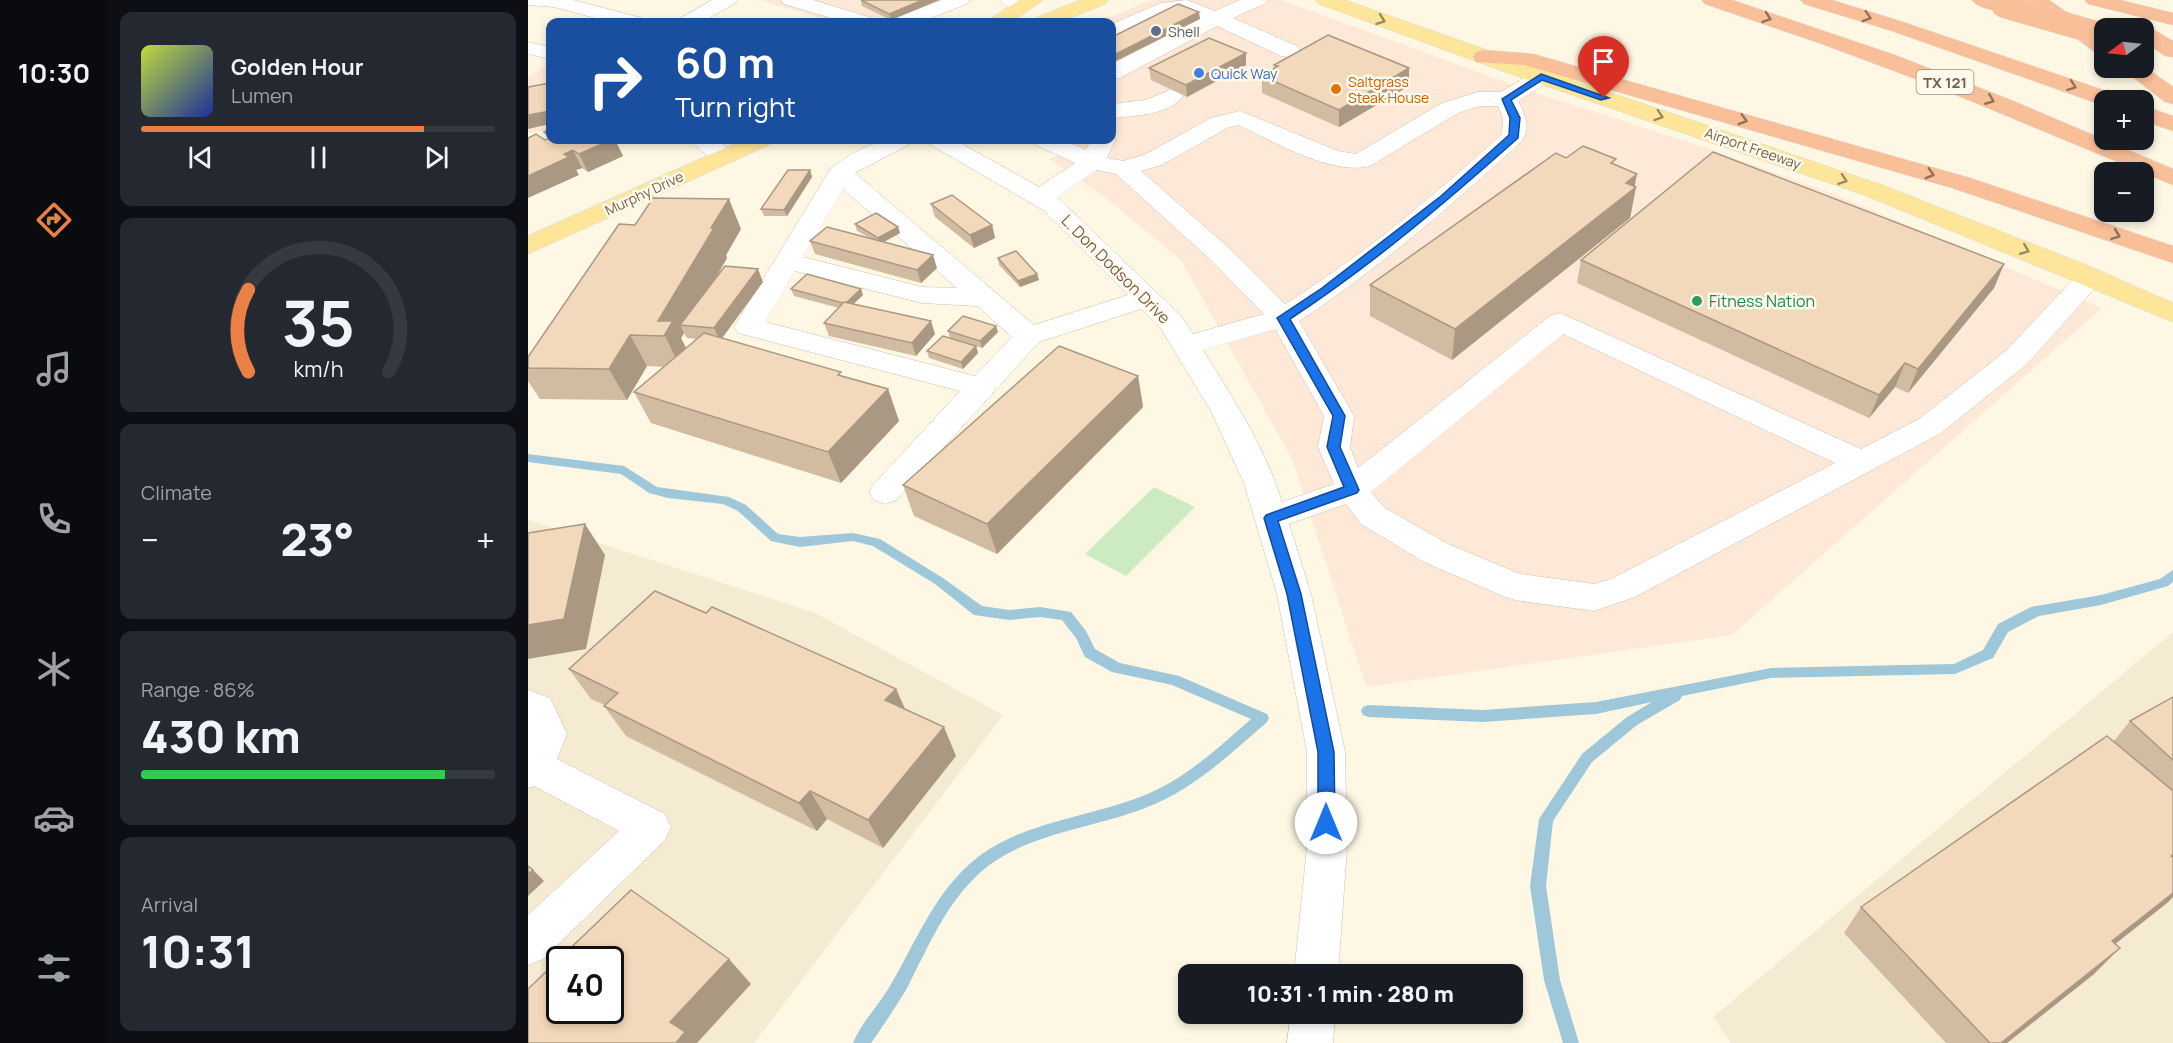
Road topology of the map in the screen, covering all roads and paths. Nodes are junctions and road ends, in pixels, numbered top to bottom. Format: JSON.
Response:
{"nodes":[{"id":1,"x":534,"y":0,"type":"edge"},
{"id":2,"x":727,"y":0,"type":"edge"},
{"id":3,"x":791,"y":0,"type":"edge"},
{"id":4,"x":960,"y":0,"type":"edge"},
{"id":5,"x":1098,"y":0,"type":"edge"},
{"id":6,"x":1257,"y":0,"type":"edge"},
{"id":7,"x":1326,"y":0,"type":"edge"},
{"id":8,"x":1712,"y":0,"type":"edge"},
{"id":9,"x":1811,"y":0,"type":"edge"},
{"id":10,"x":1982,"y":0,"type":"edge"},
{"id":11,"x":2036,"y":0,"type":"edge"},
{"id":12,"x":2095,"y":0,"type":"edge"},
{"id":13,"x":2167,"y":0,"type":"edge"},
{"id":14,"x":556,"y":1,"type":"edge"},
{"id":15,"x":1021,"y":2,"type":"edge"},
{"id":16,"x":2173,"y":4,"type":"edge"},
{"id":17,"x":528,"y":17,"type":"edge"},
{"id":18,"x":617,"y":18,"type":"edge"},
{"id":19,"x":695,"y":18,"type":"edge"},
{"id":20,"x":852,"y":18,"type":"edge"},
{"id":21,"x":914,"y":18,"type":"edge"},
{"id":22,"x":1003,"y":18,"type":"edge"},
{"id":23,"x":1053,"y":18,"type":"edge"},
{"id":24,"x":1216,"y":18,"type":"junction"},
{"id":25,"x":2123,"y":18,"type":"edge"},
{"id":26,"x":2173,"y":20,"type":"edge"},
{"id":27,"x":1116,"y":30,"type":"edge"},
{"id":28,"x":2094,"y":32,"type":"edge"},
{"id":29,"x":2154,"y":39,"type":"edge"},
{"id":30,"x":2094,"y":41,"type":"edge"},
{"id":31,"x":528,"y":48,"type":"edge"},
{"id":32,"x":2154,"y":49,"type":"edge"},
{"id":33,"x":1289,"y":51,"type":"dead end"},
{"id":34,"x":546,"y":52,"type":"edge"},
{"id":35,"x":2173,"y":53,"type":"edge"},
{"id":36,"x":1484,"y":57,"type":"junction"},
{"id":37,"x":1116,"y":71,"type":"edge"},
{"id":38,"x":1541,"y":77,"type":"junction"},
{"id":39,"x":2146,"y":78,"type":"edge"},
{"id":40,"x":2094,"y":94,"type":"edge"},
{"id":41,"x":1172,"y":96,"type":"edge"},
{"id":42,"x":2173,"y":97,"type":"edge"},
{"id":43,"x":1506,"y":99,"type":"junction"},
{"id":44,"x":1116,"y":110,"type":"edge"},
{"id":45,"x":709,"y":144,"type":"edge"},
{"id":46,"x":751,"y":144,"type":"edge"},
{"id":47,"x":892,"y":144,"type":"edge"},
{"id":48,"x":946,"y":144,"type":"edge"},
{"id":49,"x":1064,"y":144,"type":"edge"},
{"id":50,"x":1098,"y":151,"type":"edge"},
{"id":51,"x":724,"y":156,"type":"junction"},
{"id":52,"x":1124,"y":169,"type":"junction"},
{"id":53,"x":840,"y":173,"type":"junction"},
{"id":54,"x":2173,"y":178,"type":"edge"},
{"id":55,"x":1041,"y":198,"type":"junction"},
{"id":56,"x":528,"y":246,"type":"edge"},
{"id":57,"x":2173,"y":255,"type":"edge"},
{"id":58,"x":788,"y":261,"type":"junction"},
{"id":59,"x":2091,"y":277,"type":"junction"},
{"id":60,"x":986,"y":298,"type":"junction"},
{"id":61,"x":1146,"y":298,"type":"junction"},
{"id":62,"x":2173,"y":313,"type":"edge"},
{"id":63,"x":1283,"y":318,"type":"junction"},
{"id":64,"x":1029,"y":336,"type":"junction"},
{"id":65,"x":1185,"y":345,"type":"junction"},
{"id":66,"x":981,"y":387,"type":"junction"},
{"id":67,"x":1862,"y":463,"type":"junction"},
{"id":68,"x":1352,"y":490,"type":"junction"},
{"id":69,"x":885,"y":492,"type":"dead end"},
{"id":70,"x":1271,"y":518,"type":"junction"},
{"id":71,"x":528,"y":706,"type":"edge"},
{"id":72,"x":531,"y":769,"type":"edge"},
{"id":73,"x":528,"y":944,"type":"edge"},
{"id":74,"x":1317,"y":964,"type":"edge"},
{"id":75,"x":1312,"y":1024,"type":"edge"},
{"id":76,"x":1310,"y":1043,"type":"edge"}],
"edges":[{"from":1,"to":14,"type":"street"},
{"from":2,"to":19,"type":"street"},
{"from":3,"to":20,"type":"street"},
{"from":4,"to":21,"type":"street"},
{"from":5,"to":23,"type":"main road"},
{"from":6,"to":24,"type":"street"},
{"from":7,"to":36,"type":"main road","name":"Airport Freeway","one_way":true},
{"from":8,"to":54,"type":"highway","number":"TX 121","one_way":true},
{"from":9,"to":40,"type":"highway","one_way":true},
{"from":10,"to":28,"type":"highway","bridge":true},
{"from":11,"to":30,"type":"highway"},
{"from":12,"to":25,"type":"highway"},
{"from":12,"to":26,"type":"highway"},
{"from":13,"to":16,"type":"highway"},
{"from":14,"to":17,"type":"street"},
{"from":14,"to":18,"type":"street"},
{"from":15,"to":22,"type":"main road"},
{"from":24,"to":27,"type":"street"},
{"from":24,"to":33,"type":"street"},
{"from":24,"to":37,"type":"street"},
{"from":29,"to":35,"type":"highway"},
{"from":31,"to":34,"type":"street"},
{"from":32,"to":35,"type":"highway"},
{"from":36,"to":38,"type":"main road","name":"Airport Freeway"},
{"from":36,"to":57,"type":"highway","one_way":true},
{"from":38,"to":43,"type":"street"},
{"from":38,"to":59,"type":"main road","name":"Airport Freeway","one_way":true},
{"from":39,"to":42,"type":"highway"},
{"from":41,"to":44,"type":"street"},
{"from":43,"to":52,"type":"street"},
{"from":43,"to":63,"type":"street"},
{"from":45,"to":51,"type":"street"},
{"from":46,"to":51,"type":"main road","name":"Murphy Drive"},
{"from":47,"to":53,"type":"street"},
{"from":48,"to":55,"type":"street","name":"L. Don Dodson Drive"},
{"from":49,"to":50,"type":"street"},
{"from":50,"to":52,"type":"street"},
{"from":50,"to":55,"type":"street"},
{"from":51,"to":56,"type":"main road","name":"Murphy Drive"},
{"from":52,"to":63,"type":"street"},
{"from":53,"to":58,"type":"street"},
{"from":53,"to":60,"type":"street"},
{"from":55,"to":61,"type":"street","name":"L. Don Dodson Drive"},
{"from":58,"to":60,"type":"street"},
{"from":58,"to":66,"type":"street"},
{"from":59,"to":62,"type":"main road","name":"Airport Freeway"},
{"from":59,"to":67,"type":"street"},
{"from":60,"to":64,"type":"street"},
{"from":61,"to":64,"type":"street"},
{"from":61,"to":65,"type":"street","name":"L. Don Dodson Drive"},
{"from":63,"to":65,"type":"street"},
{"from":63,"to":68,"type":"street"},
{"from":64,"to":66,"type":"street"},
{"from":65,"to":70,"type":"street","name":"L. Don Dodson Drive"},
{"from":66,"to":69,"type":"street"},
{"from":67,"to":68,"type":"street"},
{"from":67,"to":68,"type":"street"},
{"from":68,"to":70,"type":"street"},
{"from":70,"to":74,"type":"street","name":"L. Don Dodson Drive"},
{"from":71,"to":72,"type":"street"},
{"from":72,"to":73,"type":"street"},
{"from":75,"to":76,"type":"street"}]}
